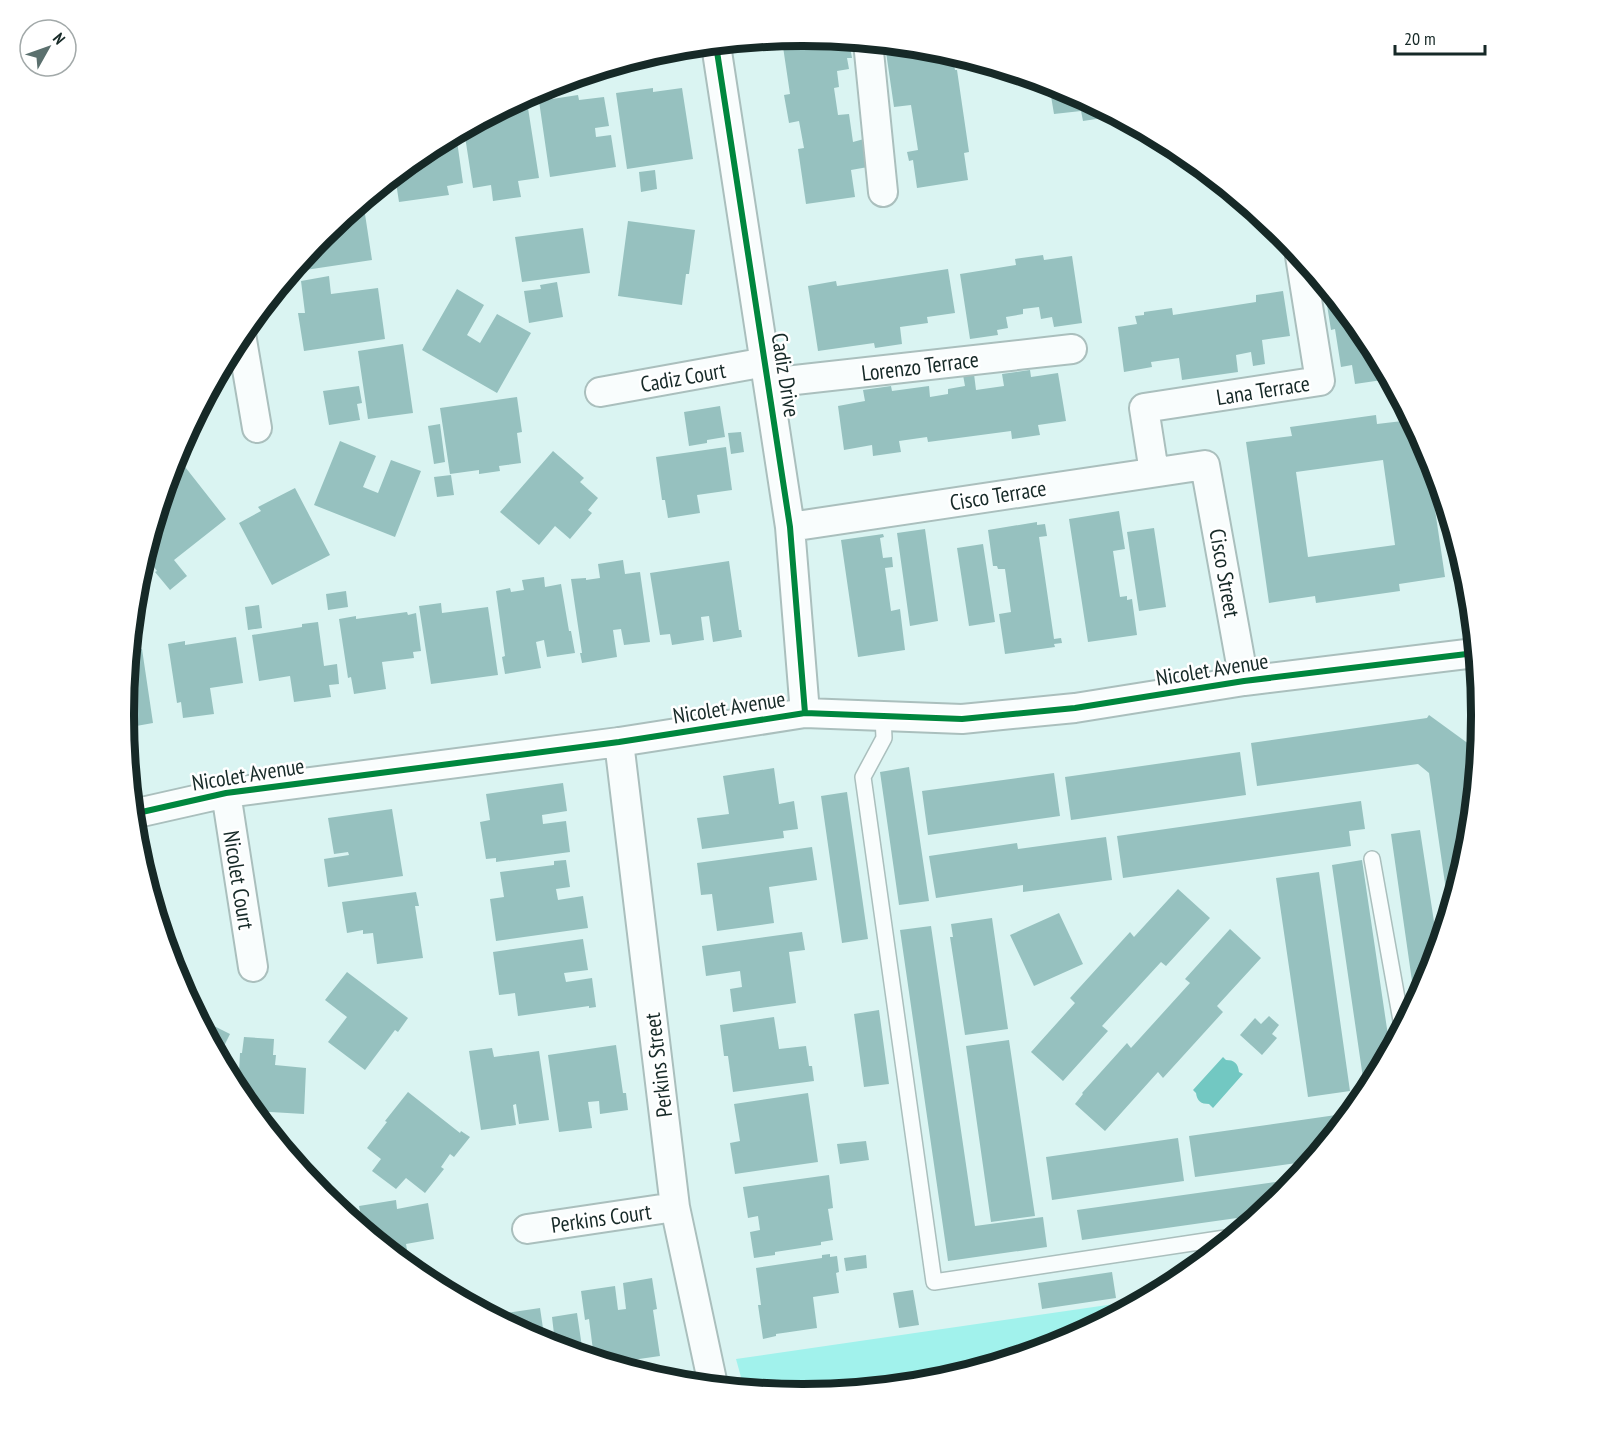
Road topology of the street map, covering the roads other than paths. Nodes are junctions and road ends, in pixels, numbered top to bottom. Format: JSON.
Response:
{"nodes":[{"id":1,"x":869,"y":50,"type":"edge"},
{"id":2,"x":717,"y":52,"type":"edge"},
{"id":3,"x":883,"y":192,"type":"dead end"},
{"id":4,"x":1302,"y":271,"type":"edge"},
{"id":5,"x":244,"y":349,"type":"edge"},
{"id":6,"x":1072,"y":349,"type":"dead end"},
{"id":7,"x":767,"y":373,"type":"junction"},
{"id":8,"x":600,"y":392,"type":"dead end"},
{"id":9,"x":257,"y":428,"type":"dead end"},
{"id":10,"x":1205,"y":465,"type":"joint"},
{"id":11,"x":1154,"y":471,"type":"junction"},
{"id":12,"x":790,"y":527,"type":"junction"},
{"id":13,"x":1468,"y":654,"type":"edge"},
{"id":14,"x":1244,"y":681,"type":"junction"},
{"id":15,"x":805,"y":713,"type":"junction"},
{"id":16,"x":883,"y":716,"type":"junction"},
{"id":17,"x":620,"y":742,"type":"junction"},
{"id":18,"x":226,"y":793,"type":"junction"},
{"id":19,"x":142,"y":812,"type":"edge"},
{"id":20,"x":1372,"y":860,"type":"dead end"},
{"id":21,"x":253,"y":968,"type":"dead end"},
{"id":22,"x":1400,"y":1015,"type":"edge"},
{"id":23,"x":675,"y":1207,"type":"junction"},
{"id":24,"x":527,"y":1229,"type":"dead end"},
{"id":25,"x":1216,"y":1239,"type":"edge"},
{"id":26,"x":711,"y":1377,"type":"edge"}],
"edges":[{"from":1,"to":3,"type":"street"},
{"from":2,"to":7,"type":"street","name":"Cadiz Drive"},
{"from":4,"to":11,"type":"street","name":"Lana Terrace"},
{"from":5,"to":9,"type":"street"},
{"from":6,"to":7,"type":"street","name":"Lorenzo Terrace"},
{"from":7,"to":8,"type":"street","name":"Cadiz Court"},
{"from":7,"to":12,"type":"street","name":"Cadiz Drive"},
{"from":10,"to":11,"type":"street","name":"Cisco Terrace"},
{"from":10,"to":14,"type":"street","name":"Cisco Street"},
{"from":11,"to":12,"type":"street","name":"Cisco Terrace"},
{"from":12,"to":15,"type":"street","name":"Cadiz Drive"},
{"from":13,"to":14,"type":"street","name":"Nicolet Avenue"},
{"from":14,"to":16,"type":"street","name":"Nicolet Avenue"},
{"from":15,"to":16,"type":"street","name":"Nicolet Avenue"},
{"from":15,"to":17,"type":"street","name":"Nicolet Avenue"},
{"from":16,"to":25,"type":"lane"},
{"from":17,"to":18,"type":"street","name":"Nicolet Avenue"},
{"from":17,"to":23,"type":"street","name":"Perkins Street"},
{"from":18,"to":19,"type":"street","name":"Nicolet Avenue"},
{"from":18,"to":21,"type":"street","name":"Nicolet Court"},
{"from":20,"to":22,"type":"lane"},
{"from":23,"to":24,"type":"street","name":"Perkins Court"},
{"from":23,"to":26,"type":"street","name":"Perkins Street"}]}
